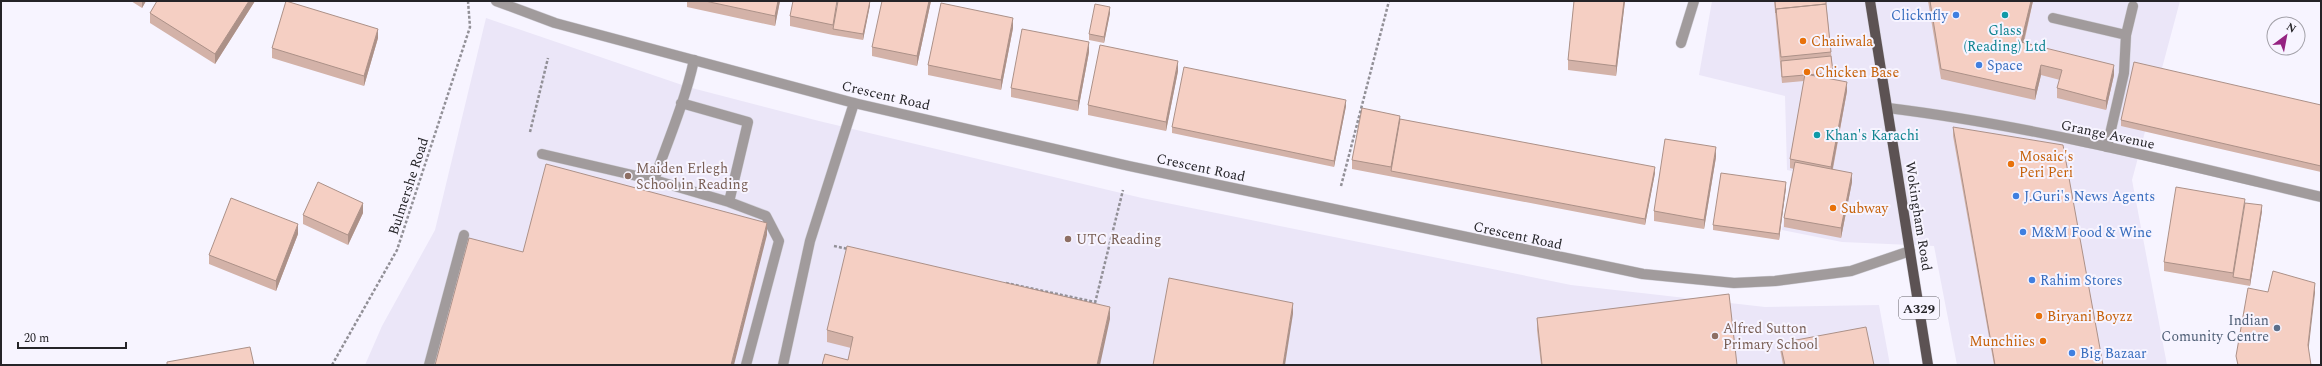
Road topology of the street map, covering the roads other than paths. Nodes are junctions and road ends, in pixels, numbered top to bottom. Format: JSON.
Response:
{"nodes":[{"id":1,"x":496,"y":1,"type":"edge"},
{"id":2,"x":1694,"y":1,"type":"edge"},
{"id":3,"x":1870,"y":1,"type":"edge"},
{"id":4,"x":2133,"y":6,"type":"dead end"},
{"id":5,"x":2053,"y":18,"type":"dead end"},
{"id":6,"x":2126,"y":35,"type":"junction"},
{"id":7,"x":1681,"y":43,"type":"dead end"},
{"id":8,"x":694,"y":60,"type":"junction"},
{"id":9,"x":681,"y":103,"type":"junction"},
{"id":10,"x":854,"y":103,"type":"junction"},
{"id":11,"x":1888,"y":108,"type":"junction"},
{"id":12,"x":2107,"y":146,"type":"junction"},
{"id":13,"x":542,"y":154,"type":"dead end"},
{"id":14,"x":654,"y":180,"type":"junction"},
{"id":15,"x":2321,"y":197,"type":"edge"},
{"id":16,"x":729,"y":202,"type":"junction"},
{"id":17,"x":464,"y":235,"type":"dead end"},
{"id":18,"x":1910,"y":251,"type":"junction"},
{"id":19,"x":429,"y":365,"type":"edge"},
{"id":20,"x":746,"y":365,"type":"edge"},
{"id":21,"x":783,"y":365,"type":"edge"},
{"id":22,"x":1928,"y":365,"type":"edge"}],
"edges":[{"from":1,"to":8,"type":"street","name":"Crescent Road"},
{"from":2,"to":7,"type":"street"},
{"from":3,"to":11,"type":"main road","name":"Wokingham Road","number":"A329"},
{"from":4,"to":6,"type":"street"},
{"from":5,"to":6,"type":"street"},
{"from":6,"to":12,"type":"street"},
{"from":8,"to":9,"type":"street"},
{"from":8,"to":10,"type":"street","name":"Crescent Road"},
{"from":9,"to":14,"type":"street"},
{"from":9,"to":16,"type":"street"},
{"from":10,"to":18,"type":"street","name":"Crescent Road"},
{"from":10,"to":21,"type":"street"},
{"from":11,"to":12,"type":"street","name":"Grange Avenue"},
{"from":11,"to":18,"type":"main road","name":"Wokingham Road","number":"A329"},
{"from":12,"to":15,"type":"street","name":"Grange Avenue"},
{"from":13,"to":14,"type":"street"},
{"from":14,"to":16,"type":"street"},
{"from":16,"to":20,"type":"street"},
{"from":17,"to":19,"type":"street"},
{"from":18,"to":22,"type":"main road","name":"Wokingham Road","number":"A329"}]}
